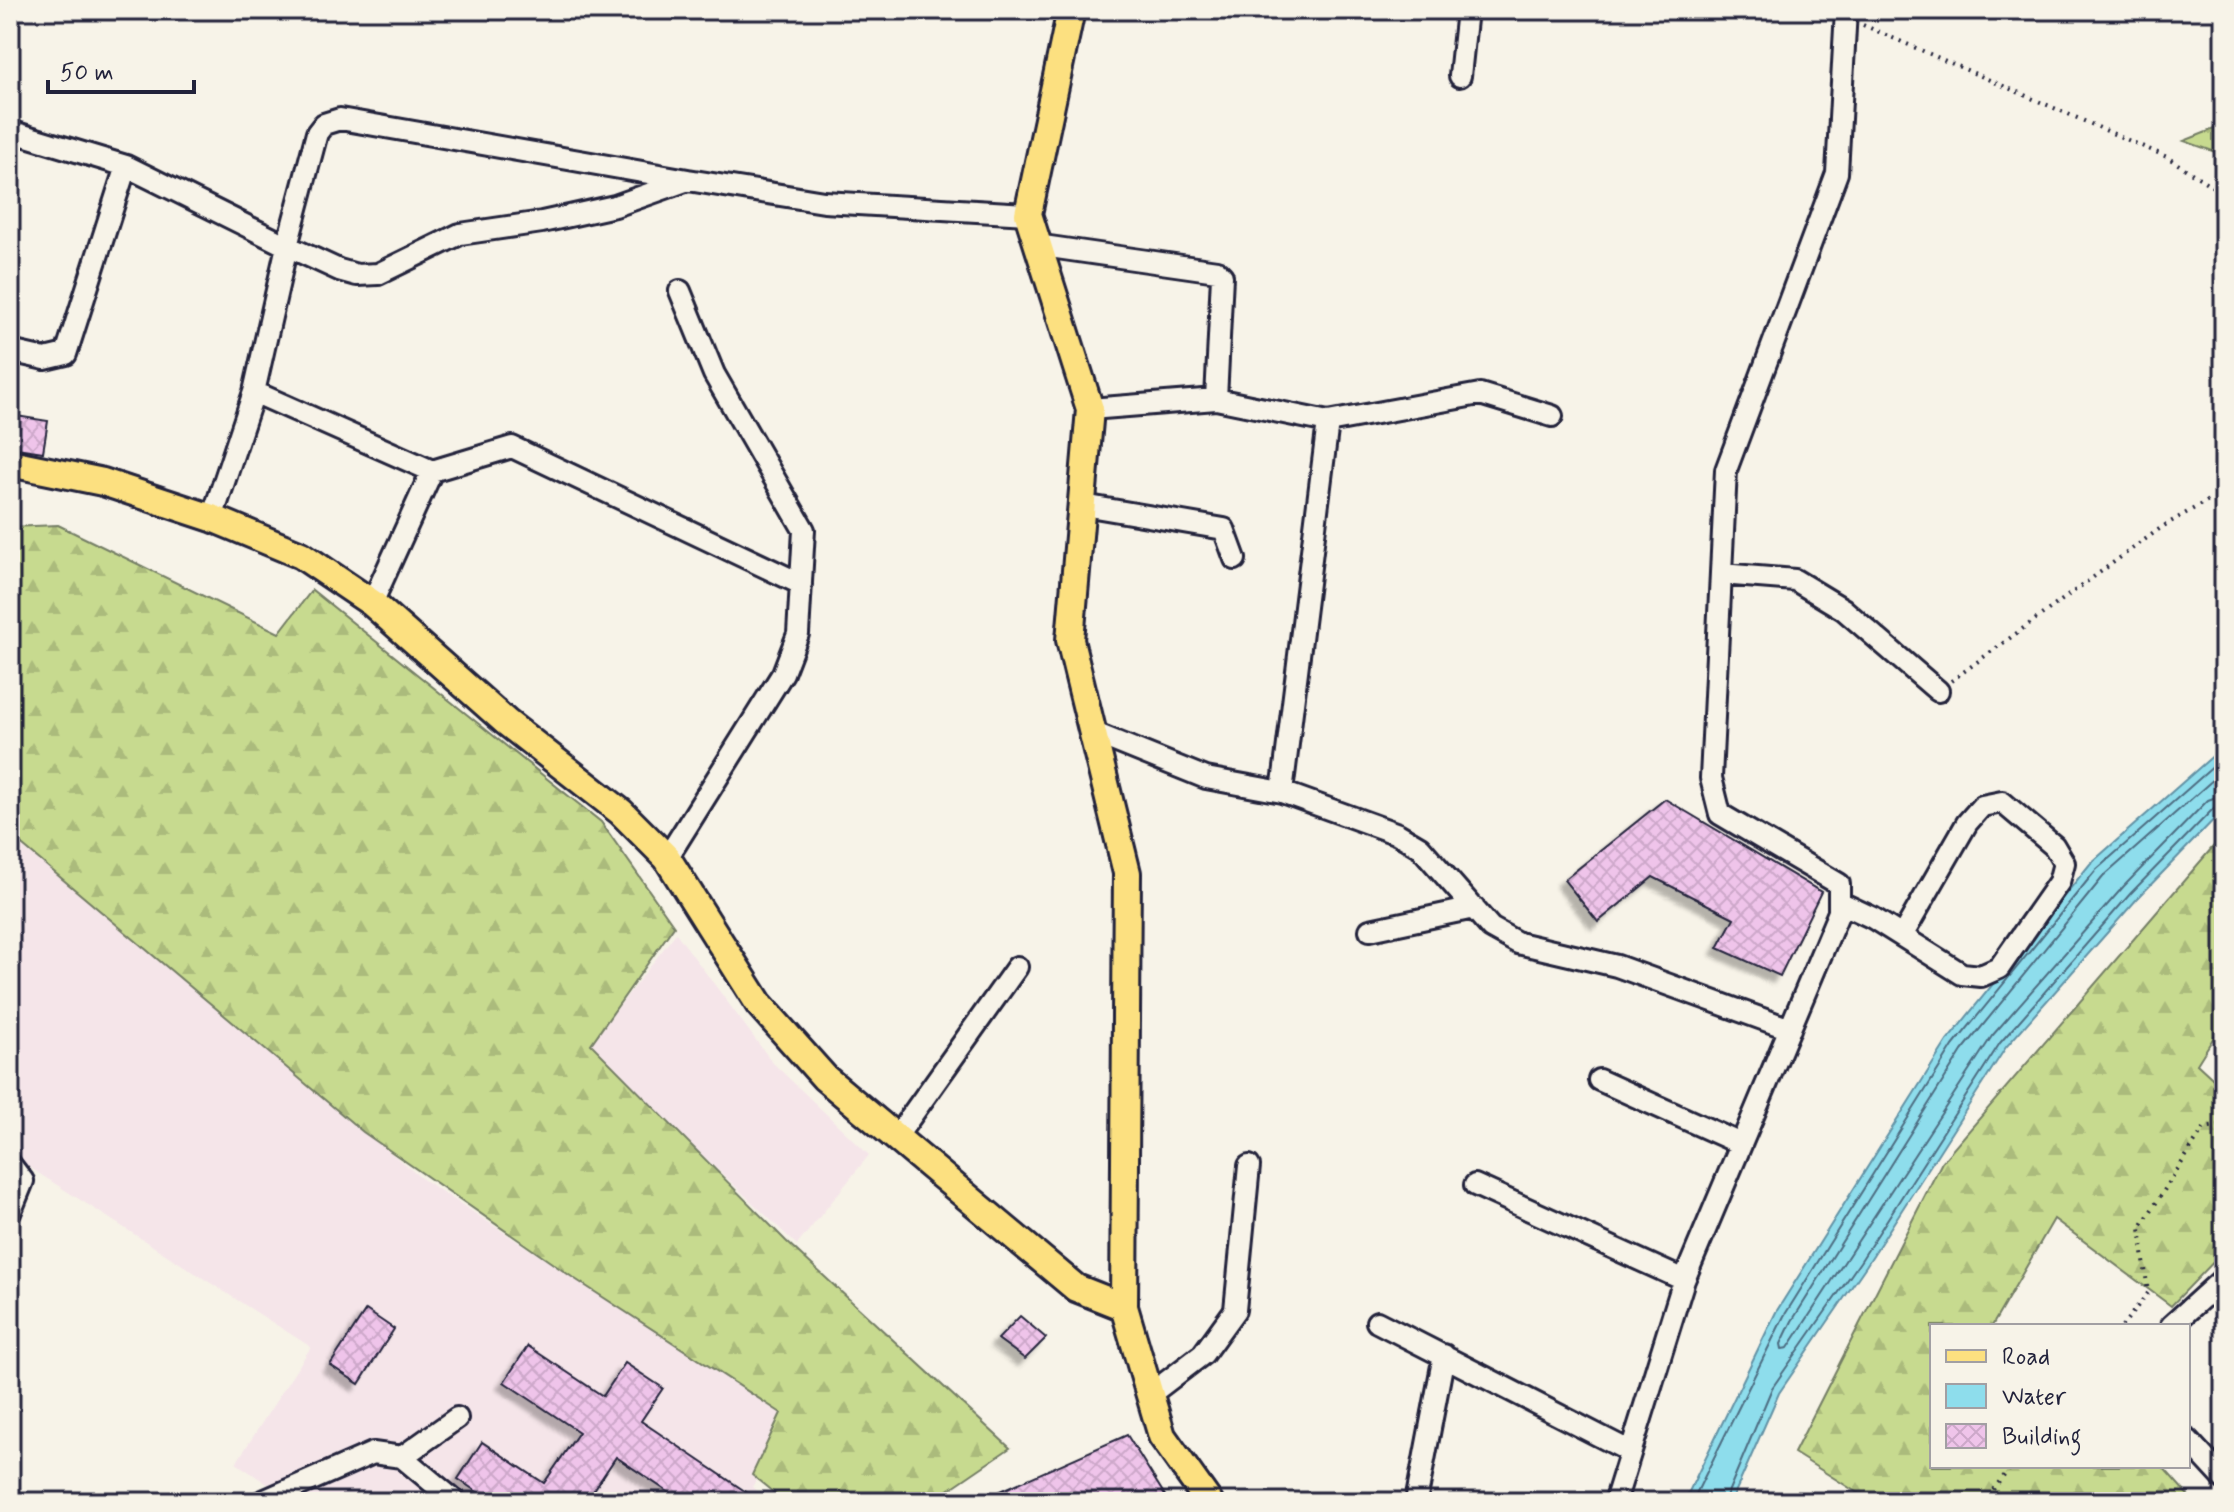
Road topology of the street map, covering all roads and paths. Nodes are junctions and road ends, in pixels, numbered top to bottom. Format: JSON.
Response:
{"nodes":[{"id":1,"x":1071,"y":10,"type":"edge"},
{"id":2,"x":1467,"y":10,"type":"edge"},
{"id":3,"x":1846,"y":14,"type":"edge"},
{"id":4,"x":1460,"y":76,"type":"dead end"},
{"id":5,"x":10,"y":131,"type":"edge"},
{"id":6,"x":126,"y":166,"type":"junction"},
{"id":7,"x":688,"y":180,"type":"junction"},
{"id":8,"x":2224,"y":194,"type":"edge"},
{"id":9,"x":1028,"y":214,"type":"junction"},
{"id":10,"x":1036,"y":245,"type":"junction"},
{"id":11,"x":287,"y":246,"type":"junction"},
{"id":12,"x":680,"y":291,"type":"dead end"},
{"id":13,"x":10,"y":351,"type":"edge"},
{"id":14,"x":254,"y":392,"type":"junction"},
{"id":15,"x":1216,"y":399,"type":"junction"},
{"id":16,"x":1090,"y":409,"type":"junction"},
{"id":17,"x":1552,"y":416,"type":"dead end"},
{"id":18,"x":1328,"y":422,"type":"junction"},
{"id":19,"x":10,"y":463,"type":"edge"},
{"id":20,"x":432,"y":471,"type":"junction"},
{"id":21,"x":2224,"y":491,"type":"edge"},
{"id":22,"x":1083,"y":505,"type":"junction"},
{"id":23,"x":212,"y":518,"type":"junction"},
{"id":24,"x":1235,"y":559,"type":"dead end"},
{"id":25,"x":1721,"y":574,"type":"junction"},
{"id":26,"x":801,"y":584,"type":"junction"},
{"id":27,"x":372,"y":603,"type":"junction"},
{"id":28,"x":1938,"y":691,"type":"joint"},
{"id":29,"x":1092,"y":732,"type":"junction"},
{"id":30,"x":1282,"y":792,"type":"junction"},
{"id":31,"x":667,"y":858,"type":"junction"},
{"id":32,"x":1839,"y":902,"type":"junction"},
{"id":33,"x":1474,"y":908,"type":"junction"},
{"id":34,"x":1370,"y":930,"type":"dead end"},
{"id":35,"x":1902,"y":936,"type":"junction"},
{"id":36,"x":1017,"y":967,"type":"dead end"},
{"id":37,"x":1790,"y":1029,"type":"junction"},
{"id":38,"x":1599,"y":1080,"type":"dead end"},
{"id":39,"x":2224,"y":1125,"type":"edge"},
{"id":40,"x":897,"y":1136,"type":"junction"},
{"id":41,"x":1741,"y":1144,"type":"junction"},
{"id":42,"x":10,"y":1164,"type":"edge"},
{"id":43,"x":1249,"y":1166,"type":"dead end"},
{"id":44,"x":1475,"y":1185,"type":"dead end"},
{"id":45,"x":10,"y":1213,"type":"edge"},
{"id":46,"x":2224,"y":1278,"type":"edge"},
{"id":47,"x":1684,"y":1280,"type":"junction"},
{"id":48,"x":1124,"y":1307,"type":"junction"},
{"id":49,"x":1377,"y":1322,"type":"dead end"},
{"id":50,"x":2124,"y":1324,"type":"edge"},
{"id":51,"x":2173,"y":1324,"type":"edge"},
{"id":52,"x":1444,"y":1355,"type":"junction"},
{"id":53,"x":1148,"y":1396,"type":"junction"},
{"id":54,"x":457,"y":1418,"type":"dead end"},
{"id":55,"x":2190,"y":1442,"type":"edge"},
{"id":56,"x":1629,"y":1451,"type":"junction"},
{"id":57,"x":402,"y":1457,"type":"junction"},
{"id":58,"x":2010,"y":1468,"type":"edge"},
{"id":59,"x":2224,"y":1479,"type":"edge"},
{"id":60,"x":261,"y":1502,"type":"edge"},
{"id":61,"x":456,"y":1502,"type":"edge"},
{"id":62,"x":1209,"y":1502,"type":"edge"},
{"id":63,"x":1416,"y":1502,"type":"edge"},
{"id":64,"x":1615,"y":1502,"type":"edge"},
{"id":65,"x":1983,"y":1502,"type":"edge"}],
"edges":[{"from":1,"to":9,"type":"main road"},
{"from":2,"to":4,"type":"street"},
{"from":3,"to":8,"type":"path"},
{"from":3,"to":25,"type":"street"},
{"from":5,"to":6,"type":"street"},
{"from":6,"to":11,"type":"street"},
{"from":6,"to":13,"type":"street"},
{"from":7,"to":9,"type":"street"},
{"from":7,"to":11,"type":"street"},
{"from":7,"to":11,"type":"street"},
{"from":9,"to":10,"type":"main road"},
{"from":10,"to":15,"type":"street"},
{"from":10,"to":16,"type":"main road"},
{"from":11,"to":14,"type":"street"},
{"from":12,"to":26,"type":"street"},
{"from":14,"to":20,"type":"street"},
{"from":14,"to":23,"type":"street"},
{"from":15,"to":16,"type":"street"},
{"from":15,"to":18,"type":"street"},
{"from":16,"to":22,"type":"main road"},
{"from":17,"to":18,"type":"street"},
{"from":18,"to":30,"type":"street"},
{"from":19,"to":23,"type":"main road"},
{"from":20,"to":26,"type":"street"},
{"from":20,"to":27,"type":"street"},
{"from":21,"to":28,"type":"path"},
{"from":22,"to":24,"type":"street"},
{"from":22,"to":29,"type":"main road"},
{"from":23,"to":27,"type":"main road"},
{"from":25,"to":28,"type":"street"},
{"from":25,"to":32,"type":"street"},
{"from":26,"to":31,"type":"street"},
{"from":27,"to":31,"type":"main road"},
{"from":29,"to":30,"type":"street"},
{"from":29,"to":48,"type":"main road"},
{"from":30,"to":33,"type":"street"},
{"from":31,"to":40,"type":"main road"},
{"from":32,"to":35,"type":"street"},
{"from":32,"to":37,"type":"street"},
{"from":33,"to":34,"type":"street"},
{"from":33,"to":37,"type":"street"},
{"from":35,"to":35,"type":"street"},
{"from":36,"to":40,"type":"street"},
{"from":37,"to":41,"type":"street"},
{"from":38,"to":41,"type":"street"},
{"from":39,"to":50,"type":"path"},
{"from":40,"to":48,"type":"main road"},
{"from":41,"to":47,"type":"street"},
{"from":42,"to":45,"type":"street"},
{"from":43,"to":53,"type":"street"},
{"from":44,"to":47,"type":"street"},
{"from":46,"to":51,"type":"street"},
{"from":47,"to":56,"type":"street"},
{"from":48,"to":53,"type":"main road"},
{"from":49,"to":52,"type":"street"},
{"from":52,"to":56,"type":"street"},
{"from":52,"to":63,"type":"street"},
{"from":53,"to":62,"type":"main road"},
{"from":54,"to":57,"type":"street"},
{"from":55,"to":59,"type":"street"},
{"from":56,"to":64,"type":"street"},
{"from":57,"to":60,"type":"street"},
{"from":57,"to":61,"type":"street"},
{"from":58,"to":65,"type":"path"}]}
